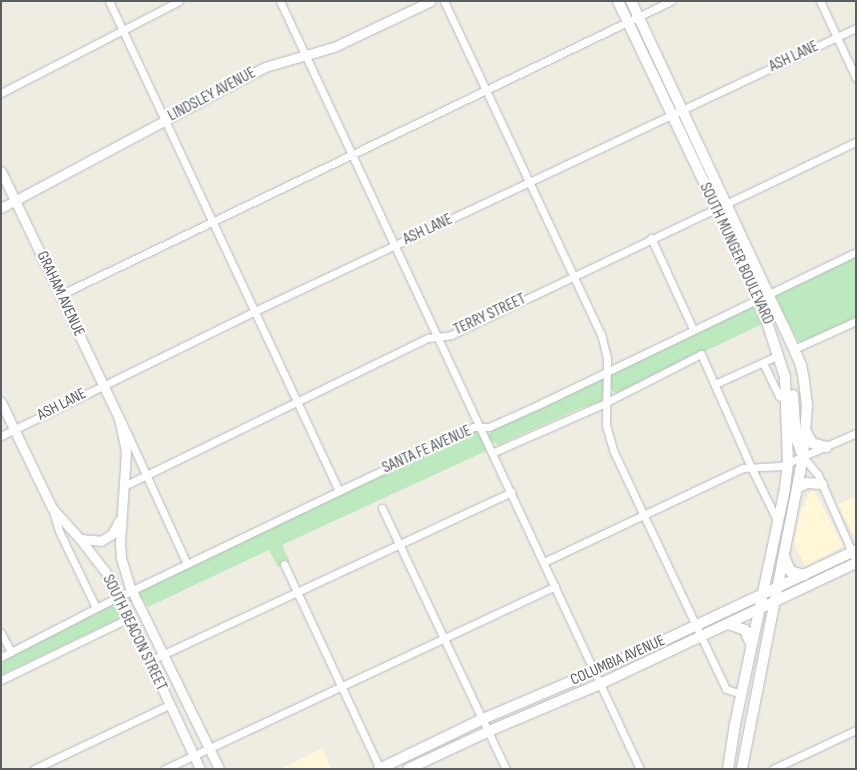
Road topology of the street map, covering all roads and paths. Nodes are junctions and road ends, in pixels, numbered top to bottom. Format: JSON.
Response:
{"nodes":[{"id":1,"x":109,"y":1,"type":"edge"},
{"id":2,"x":179,"y":1,"type":"edge"},
{"id":3,"x":280,"y":1,"type":"edge"},
{"id":4,"x":432,"y":1,"type":"edge"},
{"id":5,"x":444,"y":1,"type":"edge"},
{"id":6,"x":618,"y":1,"type":"edge"},
{"id":7,"x":631,"y":1,"type":"edge"},
{"id":8,"x":671,"y":1,"type":"edge"},
{"id":9,"x":820,"y":1,"type":"edge"},
{"id":10,"x":638,"y":17,"type":"junction"},
{"id":11,"x":627,"y":22,"type":"junction"},
{"id":12,"x":856,"y":28,"type":"edge"},
{"id":13,"x":122,"y":30,"type":"junction"},
{"id":14,"x":836,"y":37,"type":"junction"},
{"id":15,"x":306,"y":55,"type":"junction"},
{"id":16,"x":856,"y":78,"type":"edge"},
{"id":17,"x":486,"y":89,"type":"junction"},
{"id":18,"x":1,"y":93,"type":"edge"},
{"id":19,"x":682,"y":110,"type":"junction"},
{"id":20,"x":671,"y":115,"type":"junction"},
{"id":21,"x":165,"y":120,"type":"junction"},
{"id":22,"x":856,"y":142,"type":"edge"},
{"id":23,"x":353,"y":154,"type":"junction"},
{"id":24,"x":1,"y":171,"type":"edge"},
{"id":25,"x":530,"y":182,"type":"junction"},
{"id":26,"x":15,"y":200,"type":"junction"},
{"id":27,"x":726,"y":203,"type":"junction"},
{"id":28,"x":1,"y":208,"type":"edge"},
{"id":29,"x":716,"y":208,"type":"junction"},
{"id":30,"x":212,"y":221,"type":"junction"},
{"id":31,"x":651,"y":238,"type":"junction"},
{"id":32,"x":396,"y":244,"type":"junction"},
{"id":33,"x":856,"y":252,"type":"edge"},
{"id":34,"x":574,"y":276,"type":"junction"},
{"id":35,"x":60,"y":295,"type":"junction"},
{"id":36,"x":763,"y":296,"type":"junction"},
{"id":37,"x":255,"y":311,"type":"junction"},
{"id":38,"x":856,"y":321,"type":"edge"},
{"id":39,"x":693,"y":329,"type":"junction"},
{"id":40,"x":437,"y":336,"type":"junction"},
{"id":41,"x":794,"y":349,"type":"junction"},
{"id":42,"x":779,"y":355,"type":"junction"},
{"id":43,"x":763,"y":363,"type":"junction"},
{"id":44,"x":608,"y":371,"type":"junction"},
{"id":45,"x":785,"y":377,"type":"junction"},
{"id":46,"x":102,"y":384,"type":"junction"},
{"id":47,"x":715,"y":384,"type":"junction"},
{"id":48,"x":787,"y":400,"type":"junction"},
{"id":49,"x":298,"y":401,"type":"junction"},
{"id":50,"x":607,"y":401,"type":"junction"},
{"id":51,"x":1,"y":402,"type":"edge"},
{"id":52,"x":119,"y":418,"type":"junction"},
{"id":53,"x":482,"y":427,"type":"junction"},
{"id":54,"x":14,"y":430,"type":"junction"},
{"id":55,"x":806,"y":432,"type":"junction"},
{"id":56,"x":856,"y":433,"type":"edge"},
{"id":57,"x":1,"y":436,"type":"edge"},
{"id":58,"x":826,"y":447,"type":"junction"},
{"id":59,"x":494,"y":452,"type":"junction"},
{"id":60,"x":803,"y":457,"type":"junction"},
{"id":61,"x":788,"y":463,"type":"junction"},
{"id":62,"x":751,"y":467,"type":"junction"},
{"id":63,"x":148,"y":475,"type":"junction"},
{"id":64,"x":822,"y":484,"type":"junction"},
{"id":65,"x":124,"y":486,"type":"junction"},
{"id":66,"x":797,"y":488,"type":"junction"},
{"id":67,"x":339,"y":491,"type":"junction"},
{"id":68,"x":511,"y":492,"type":"junction"},
{"id":69,"x":52,"y":508,"type":"junction"},
{"id":70,"x":382,"y":508,"type":"dead end"},
{"id":71,"x":792,"y":510,"type":"junction"},
{"id":72,"x":643,"y":514,"type":"junction"},
{"id":73,"x":121,"y":518,"type":"junction"},
{"id":74,"x":778,"y":522,"type":"junction"},
{"id":75,"x":80,"y":539,"type":"junction"},
{"id":76,"x":399,"y":544,"type":"junction"},
{"id":77,"x":784,"y":552,"type":"junction"},
{"id":78,"x":855,"y":556,"type":"edge"},
{"id":79,"x":544,"y":562,"type":"junction"},
{"id":80,"x":187,"y":564,"type":"junction"},
{"id":81,"x":284,"y":564,"type":"dead end"},
{"id":82,"x":804,"y":575,"type":"junction"},
{"id":83,"x":555,"y":586,"type":"junction"},
{"id":84,"x":776,"y":588,"type":"junction"},
{"id":85,"x":131,"y":590,"type":"junction"},
{"id":86,"x":296,"y":593,"type":"junction"},
{"id":87,"x":762,"y":595,"type":"junction"},
{"id":88,"x":119,"y":596,"type":"junction"},
{"id":89,"x":774,"y":602,"type":"junction"},
{"id":90,"x":96,"y":608,"type":"junction"},
{"id":91,"x":759,"y":610,"type":"junction"},
{"id":92,"x":129,"y":618,"type":"junction"},
{"id":93,"x":728,"y":624,"type":"junction"},
{"id":94,"x":697,"y":625,"type":"junction"},
{"id":95,"x":1,"y":633,"type":"edge"},
{"id":96,"x":702,"y":636,"type":"junction"},
{"id":97,"x":443,"y":639,"type":"junction"},
{"id":98,"x":751,"y":646,"type":"junction"},
{"id":99,"x":10,"y":652,"type":"junction"},
{"id":100,"x":163,"y":654,"type":"junction"},
{"id":101,"x":1,"y":657,"type":"edge"},
{"id":102,"x":148,"y":661,"type":"junction"},
{"id":103,"x":594,"y":673,"type":"junction"},
{"id":104,"x":1,"y":680,"type":"edge"},
{"id":105,"x":600,"y":684,"type":"junction"},
{"id":106,"x":341,"y":687,"type":"junction"},
{"id":107,"x":741,"y":694,"type":"junction"},
{"id":108,"x":169,"y":705,"type":"junction"},
{"id":109,"x":483,"y":719,"type":"junction"},
{"id":110,"x":856,"y":730,"type":"edge"},
{"id":111,"x":488,"y":731,"type":"junction"},
{"id":112,"x":209,"y":747,"type":"junction"},
{"id":113,"x":194,"y":755,"type":"junction"},
{"id":114,"x":34,"y":769,"type":"edge"},
{"id":115,"x":166,"y":769,"type":"edge"},
{"id":116,"x":200,"y":769,"type":"edge"},
{"id":117,"x":219,"y":769,"type":"edge"},
{"id":118,"x":379,"y":769,"type":"edge"},
{"id":119,"x":408,"y":769,"type":"edge"},
{"id":120,"x":506,"y":769,"type":"edge"},
{"id":121,"x":640,"y":769,"type":"edge"},
{"id":122,"x":728,"y":769,"type":"edge"},
{"id":123,"x":742,"y":769,"type":"edge"},
{"id":124,"x":774,"y":769,"type":"edge"}],
"edges":[{"from":1,"to":13,"type":"street"},
{"from":2,"to":13,"type":"street"},
{"from":3,"to":15,"type":"street"},
{"from":4,"to":15,"type":"street","name":"LINDSLEY AVENUE"},
{"from":5,"to":17,"type":"street"},
{"from":6,"to":11,"type":"main road","name":"SOUTH MUNGER BOULEVARD"},
{"from":7,"to":10,"type":"main road","name":"SOUTH MUNGER BOULEVARD"},
{"from":8,"to":10,"type":"street"},
{"from":9,"to":14,"type":"street"},
{"from":10,"to":11,"type":"street"},
{"from":10,"to":19,"type":"main road","name":"SOUTH MUNGER BOULEVARD"},
{"from":11,"to":17,"type":"street"},
{"from":11,"to":20,"type":"main road","name":"SOUTH MUNGER BOULEVARD"},
{"from":12,"to":14,"type":"street","name":"ASH LANE"},
{"from":13,"to":18,"type":"street"},
{"from":13,"to":21,"type":"street"},
{"from":14,"to":16,"type":"street"},
{"from":14,"to":19,"type":"street","name":"ASH LANE"},
{"from":15,"to":21,"type":"street","name":"LINDSLEY AVENUE"},
{"from":15,"to":23,"type":"street"},
{"from":17,"to":23,"type":"street"},
{"from":17,"to":25,"type":"street"},
{"from":19,"to":20,"type":"street","name":"ASH LANE"},
{"from":19,"to":27,"type":"main road","name":"SOUTH MUNGER BOULEVARD"},
{"from":20,"to":25,"type":"street","name":"ASH LANE"},
{"from":20,"to":29,"type":"main road","name":"SOUTH MUNGER BOULEVARD"},
{"from":21,"to":26,"type":"street","name":"LINDSLEY AVENUE"},
{"from":21,"to":30,"type":"street"},
{"from":22,"to":27,"type":"street","name":"TERRY STREET"},
{"from":23,"to":30,"type":"street"},
{"from":23,"to":32,"type":"street"},
{"from":24,"to":26,"type":"street","name":"GRAHAM AVENUE"},
{"from":25,"to":32,"type":"street","name":"ASH LANE"},
{"from":25,"to":34,"type":"street"},
{"from":26,"to":28,"type":"street","name":"LINDSLEY AVENUE"},
{"from":26,"to":35,"type":"street","name":"GRAHAM AVENUE"},
{"from":27,"to":29,"type":"street","name":"TERRY STREET"},
{"from":27,"to":36,"type":"main road","name":"SOUTH MUNGER BOULEVARD"},
{"from":29,"to":31,"type":"street","name":"TERRY STREET"},
{"from":29,"to":36,"type":"main road","name":"SOUTH MUNGER BOULEVARD"},
{"from":30,"to":35,"type":"street"},
{"from":30,"to":37,"type":"street"},
{"from":31,"to":34,"type":"street","name":"TERRY STREET"},
{"from":31,"to":39,"type":"street"},
{"from":32,"to":37,"type":"street","name":"ASH LANE"},
{"from":32,"to":40,"type":"street"},
{"from":33,"to":36,"type":"street","name":"SANTA FE AVENUE"},
{"from":34,"to":40,"type":"street","name":"TERRY STREET"},
{"from":34,"to":44,"type":"street"},
{"from":35,"to":46,"type":"street","name":"GRAHAM AVENUE"},
{"from":36,"to":39,"type":"street","name":"SANTA FE AVENUE"},
{"from":36,"to":41,"type":"main road","name":"SOUTH MUNGER BOULEVARD"},
{"from":36,"to":42,"type":"main road","name":"SOUTH MUNGER BOULEVARD"},
{"from":37,"to":46,"type":"street","name":"ASH LANE"},
{"from":37,"to":49,"type":"street"},
{"from":38,"to":41,"type":"street"},
{"from":39,"to":44,"type":"street","name":"SANTA FE AVENUE"},
{"from":40,"to":49,"type":"street","name":"TERRY STREET"},
{"from":40,"to":53,"type":"street"},
{"from":41,"to":55,"type":"main road","name":"SOUTH MUNGER BOULEVARD"},
{"from":42,"to":43,"type":"street"},
{"from":42,"to":45,"type":"main road","name":"SOUTH MUNGER BOULEVARD"},
{"from":43,"to":47,"type":"street"},
{"from":43,"to":48,"type":"street"},
{"from":44,"to":50,"type":"street"},
{"from":44,"to":53,"type":"street","name":"SANTA FE AVENUE"},
{"from":45,"to":48,"type":"main road","name":"SOUTH MUNGER BOULEVARD"},
{"from":45,"to":60,"type":"main road"},
{"from":46,"to":52,"type":"street","name":"GRAHAM AVENUE"},
{"from":46,"to":54,"type":"street","name":"ASH LANE"},
{"from":47,"to":50,"type":"street"},
{"from":47,"to":62,"type":"street"},
{"from":48,"to":61,"type":"main road","name":"SOUTH MUNGER BOULEVARD"},
{"from":49,"to":63,"type":"street","name":"TERRY STREET"},
{"from":49,"to":67,"type":"street"},
{"from":50,"to":59,"type":"street"},
{"from":50,"to":72,"type":"street"},
{"from":51,"to":54,"type":"street","name":"SOUTH BEACON STREET"},
{"from":52,"to":63,"type":"street","name":"GRAHAM AVENUE"},
{"from":52,"to":65,"type":"street","name":"GRAHAM AVENUE"},
{"from":53,"to":59,"type":"street"},
{"from":53,"to":67,"type":"street","name":"SANTA FE AVENUE"},
{"from":54,"to":57,"type":"street","name":"ASH LANE"},
{"from":54,"to":69,"type":"street","name":"SOUTH BEACON STREET"},
{"from":55,"to":58,"type":"main road"},
{"from":55,"to":60,"type":"main road","name":"SOUTH MUNGER BOULEVARD"},
{"from":56,"to":58,"type":"street"},
{"from":58,"to":60,"type":"street"},
{"from":59,"to":68,"type":"street"},
{"from":60,"to":61,"type":"street"},
{"from":60,"to":64,"type":"street"},
{"from":60,"to":66,"type":"main road","name":"SOUTH MUNGER BOULEVARD"},
{"from":61,"to":62,"type":"street"},
{"from":61,"to":71,"type":"main road"},
{"from":61,"to":74,"type":"main road","name":"SOUTH MUNGER BOULEVARD"},
{"from":62,"to":72,"type":"street"},
{"from":62,"to":74,"type":"street"},
{"from":63,"to":65,"type":"street","name":"TERRY STREET"},
{"from":63,"to":80,"type":"street","name":"GRAHAM AVENUE"},
{"from":64,"to":66,"type":"main road"},
{"from":64,"to":78,"type":"street"},
{"from":65,"to":73,"type":"street","name":"GRAHAM AVENUE"},
{"from":66,"to":71,"type":"main road","name":"SOUTH MUNGER BOULEVARD"},
{"from":67,"to":80,"type":"street","name":"SANTA FE AVENUE"},
{"from":68,"to":76,"type":"street"},
{"from":68,"to":79,"type":"street"},
{"from":69,"to":75,"type":"street","name":"SOUTH BEACON STREET"},
{"from":69,"to":90,"type":"street","name":"SOUTH BEACON STREET"},
{"from":70,"to":76,"type":"street"},
{"from":71,"to":77,"type":"main road","name":"SOUTH MUNGER BOULEVARD"},
{"from":72,"to":79,"type":"street"},
{"from":72,"to":94,"type":"street"},
{"from":73,"to":75,"type":"street"},
{"from":73,"to":85,"type":"street","name":"GRAHAM AVENUE"},
{"from":74,"to":87,"type":"main road","name":"SOUTH MUNGER BOULEVARD"},
{"from":75,"to":88,"type":"street","name":"SOUTH BEACON STREET"},
{"from":76,"to":86,"type":"street"},
{"from":76,"to":97,"type":"street"},
{"from":77,"to":82,"type":"main road"},
{"from":77,"to":84,"type":"main road","name":"SOUTH MUNGER BOULEVARD"},
{"from":78,"to":82,"type":"main road","name":"COLUMBIA AVENUE"},
{"from":78,"to":89,"type":"main road","name":"COLUMBIA AVENUE"},
{"from":79,"to":83,"type":"street"},
{"from":80,"to":85,"type":"street","name":"SANTA FE AVENUE"},
{"from":81,"to":86,"type":"street"},
{"from":82,"to":84,"type":"main road","name":"COLUMBIA AVENUE"},
{"from":83,"to":97,"type":"street"},
{"from":83,"to":103,"type":"street"},
{"from":84,"to":87,"type":"main road","name":"COLUMBIA AVENUE"},
{"from":84,"to":89,"type":"main road","name":"SOUTH MUNGER BOULEVARD"},
{"from":85,"to":88,"type":"street","name":"SANTA FE AVENUE"},
{"from":85,"to":100,"type":"street","name":"SOUTH BEACON STREET"},
{"from":86,"to":100,"type":"street"},
{"from":86,"to":106,"type":"street"},
{"from":87,"to":91,"type":"main road","name":"SOUTH MUNGER BOULEVARD"},
{"from":87,"to":94,"type":"main road","name":"COLUMBIA AVENUE"},
{"from":88,"to":90,"type":"street","name":"SANTA FE AVENUE"},
{"from":88,"to":92,"type":"street","name":"SOUTH BEACON STREET"},
{"from":89,"to":91,"type":"main road","name":"COLUMBIA AVENUE"},
{"from":89,"to":123,"type":"main road","name":"SOUTH MUNGER BOULEVARD"},
{"from":90,"to":99,"type":"street","name":"SANTA FE AVENUE"},
{"from":91,"to":93,"type":"main road","name":"COLUMBIA AVENUE"},
{"from":91,"to":98,"type":"main road","name":"SOUTH MUNGER BOULEVARD"},
{"from":92,"to":102,"type":"street","name":"SOUTH BEACON STREET"},
{"from":92,"to":104,"type":"street"},
{"from":93,"to":96,"type":"main road","name":"COLUMBIA AVENUE"},
{"from":93,"to":98,"type":"main road"},
{"from":94,"to":96,"type":"street"},
{"from":94,"to":103,"type":"main road","name":"COLUMBIA AVENUE"},
{"from":95,"to":99,"type":"street"},
{"from":96,"to":105,"type":"main road","name":"COLUMBIA AVENUE"},
{"from":96,"to":107,"type":"street"},
{"from":97,"to":106,"type":"street"},
{"from":97,"to":109,"type":"street"},
{"from":98,"to":107,"type":"main road","name":"SOUTH MUNGER BOULEVARD"},
{"from":99,"to":101,"type":"street","name":"SANTA FE AVENUE"},
{"from":100,"to":102,"type":"street"},
{"from":100,"to":112,"type":"street","name":"SOUTH BEACON STREET"},
{"from":102,"to":108,"type":"street","name":"SOUTH BEACON STREET"},
{"from":103,"to":105,"type":"street"},
{"from":103,"to":109,"type":"main road","name":"COLUMBIA AVENUE"},
{"from":105,"to":111,"type":"main road","name":"COLUMBIA AVENUE"},
{"from":105,"to":121,"type":"street"},
{"from":106,"to":112,"type":"street"},
{"from":106,"to":118,"type":"street"},
{"from":107,"to":122,"type":"main road","name":"SOUTH MUNGER BOULEVARD"},
{"from":108,"to":113,"type":"street","name":"SOUTH BEACON STREET"},
{"from":108,"to":114,"type":"street"},
{"from":109,"to":111,"type":"street"},
{"from":109,"to":118,"type":"main road","name":"COLUMBIA AVENUE"},
{"from":110,"to":124,"type":"street"},
{"from":111,"to":119,"type":"main road","name":"COLUMBIA AVENUE"},
{"from":111,"to":120,"type":"street"},
{"from":112,"to":113,"type":"street"},
{"from":112,"to":117,"type":"street","name":"SOUTH BEACON STREET"},
{"from":113,"to":115,"type":"street"},
{"from":113,"to":116,"type":"street","name":"SOUTH BEACON STREET"}]}
